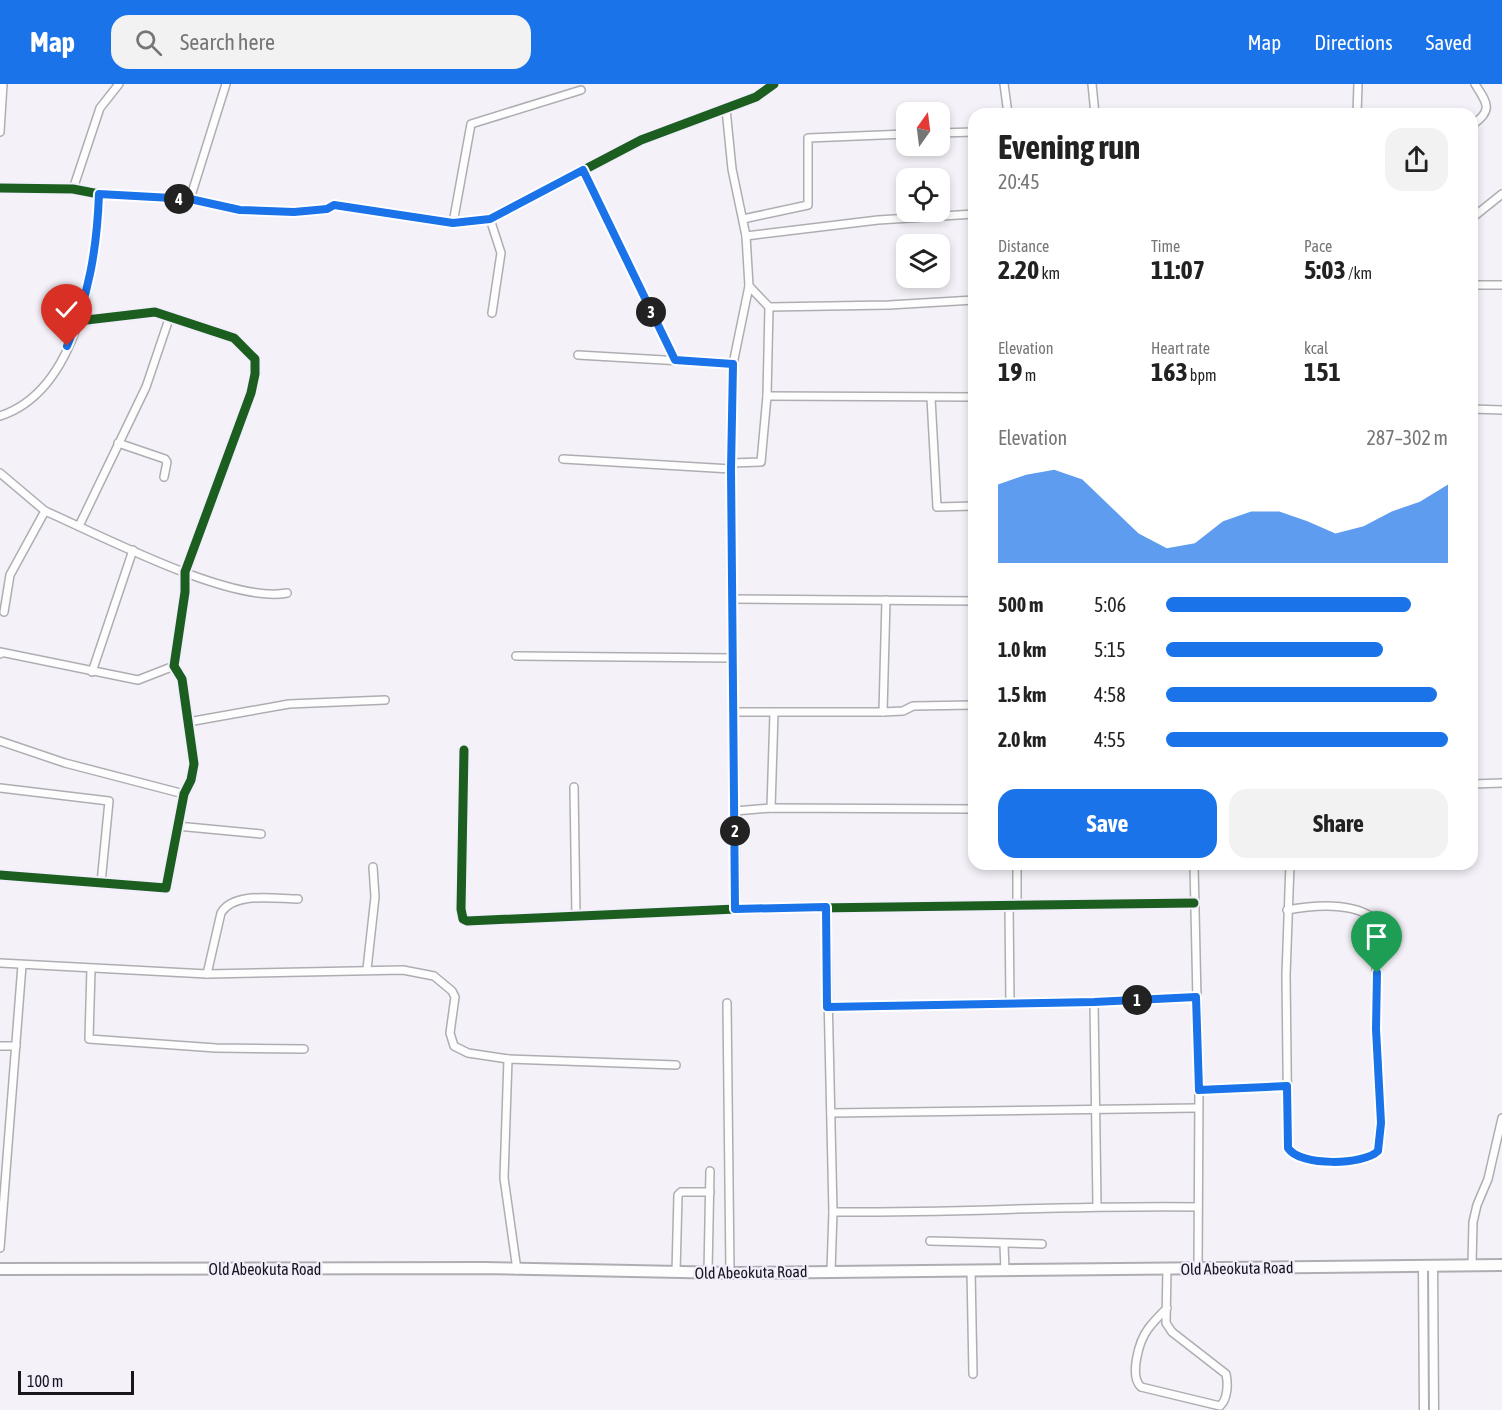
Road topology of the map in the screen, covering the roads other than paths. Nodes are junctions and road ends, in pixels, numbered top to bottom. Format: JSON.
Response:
{"nodes":[{"id":1,"x":3,"y":84,"type":"edge"},
{"id":2,"x":119,"y":84,"type":"edge"},
{"id":3,"x":226,"y":84,"type":"edge"},
{"id":4,"x":774,"y":84,"type":"edge"},
{"id":5,"x":1004,"y":84,"type":"edge"},
{"id":6,"x":1092,"y":84,"type":"edge"},
{"id":7,"x":1358,"y":84,"type":"edge"},
{"id":8,"x":1474,"y":84,"type":"edge"},
{"id":9,"x":581,"y":90,"type":"dead end"},
{"id":10,"x":726,"y":108,"type":"junction"},
{"id":11,"x":1007,"y":108,"type":"edge"},
{"id":12,"x":1094,"y":108,"type":"edge"},
{"id":13,"x":1357,"y":108,"type":"edge"},
{"id":14,"x":1478,"y":121,"type":"edge"},
{"id":15,"x":0,"y":132,"type":"edge"},
{"id":16,"x":968,"y":132,"type":"edge"},
{"id":17,"x":950,"y":133,"type":"edge"},
{"id":18,"x":896,"y":134,"type":"edge"},
{"id":19,"x":583,"y":170,"type":"junction"},
{"id":20,"x":0,"y":188,"type":"edge"},
{"id":21,"x":73,"y":189,"type":"junction"},
{"id":22,"x":99,"y":194,"type":"junction"},
{"id":23,"x":1502,"y":194,"type":"edge"},
{"id":24,"x":190,"y":199,"type":"junction"},
{"id":25,"x":1478,"y":213,"type":"edge"},
{"id":26,"x":968,"y":214,"type":"edge"},
{"id":27,"x":490,"y":219,"type":"junction"},
{"id":28,"x":743,"y":219,"type":"junction"},
{"id":29,"x":453,"y":223,"type":"junction"},
{"id":30,"x":746,"y":236,"type":"junction"},
{"id":31,"x":1478,"y":285,"type":"edge"},
{"id":32,"x":1502,"y":285,"type":"edge"},
{"id":33,"x":749,"y":286,"type":"junction"},
{"id":34,"x":968,"y":300,"type":"edge"},
{"id":35,"x":769,"y":307,"type":"junction"},
{"id":36,"x":492,"y":313,"type":"dead end"},
{"id":37,"x":170,"y":316,"type":"junction"},
{"id":38,"x":78,"y":321,"type":"junction"},
{"id":39,"x":578,"y":355,"type":"dead end"},
{"id":40,"x":675,"y":360,"type":"junction"},
{"id":41,"x":733,"y":364,"type":"junction"},
{"id":42,"x":767,"y":396,"type":"junction"},
{"id":43,"x":968,"y":397,"type":"edge"},
{"id":44,"x":931,"y":398,"type":"junction"},
{"id":45,"x":1478,"y":409,"type":"edge"},
{"id":46,"x":1502,"y":411,"type":"edge"},
{"id":47,"x":0,"y":416,"type":"edge"},
{"id":48,"x":118,"y":443,"type":"junction"},
{"id":49,"x":563,"y":459,"type":"dead end"},
{"id":50,"x":731,"y":466,"type":"junction"},
{"id":51,"x":0,"y":473,"type":"edge"},
{"id":52,"x":164,"y":477,"type":"dead end"},
{"id":53,"x":968,"y":506,"type":"edge"},
{"id":54,"x":45,"y":511,"type":"junction"},
{"id":55,"x":79,"y":526,"type":"junction"},
{"id":56,"x":133,"y":550,"type":"junction"},
{"id":57,"x":185,"y":572,"type":"junction"},
{"id":58,"x":0,"y":573,"type":"edge"},
{"id":59,"x":10,"y":575,"type":"junction"},
{"id":60,"x":286,"y":593,"type":"dead end"},
{"id":61,"x":733,"y":599,"type":"junction"},
{"id":62,"x":886,"y":600,"type":"junction"},
{"id":63,"x":968,"y":601,"type":"edge"},
{"id":64,"x":4,"y":612,"type":"dead end"},
{"id":65,"x":0,"y":654,"type":"edge"},
{"id":66,"x":516,"y":656,"type":"dead end"},
{"id":67,"x":732,"y":658,"type":"junction"},
{"id":68,"x":174,"y":666,"type":"junction"},
{"id":69,"x":92,"y":672,"type":"junction"},
{"id":70,"x":385,"y":700,"type":"dead end"},
{"id":71,"x":968,"y":705,"type":"edge"},
{"id":72,"x":733,"y":712,"type":"junction"},
{"id":73,"x":774,"y":712,"type":"junction"},
{"id":74,"x":883,"y":712,"type":"junction"},
{"id":75,"x":188,"y":723,"type":"junction"},
{"id":76,"x":0,"y":741,"type":"edge"},
{"id":77,"x":464,"y":750,"type":"dead end"},
{"id":78,"x":1502,"y":783,"type":"edge"},
{"id":79,"x":1478,"y":784,"type":"edge"},
{"id":80,"x":574,"y":787,"type":"dead end"},
{"id":81,"x":0,"y":788,"type":"edge"},
{"id":82,"x":184,"y":794,"type":"junction"},
{"id":83,"x":771,"y":808,"type":"junction"},
{"id":84,"x":968,"y":809,"type":"edge"},
{"id":85,"x":735,"y":811,"type":"junction"},
{"id":86,"x":177,"y":826,"type":"junction"},
{"id":87,"x":261,"y":834,"type":"dead end"},
{"id":88,"x":373,"y":867,"type":"dead end"},
{"id":89,"x":1016,"y":870,"type":"edge"},
{"id":90,"x":1194,"y":870,"type":"edge"},
{"id":91,"x":1290,"y":870,"type":"edge"},
{"id":92,"x":0,"y":875,"type":"edge"},
{"id":93,"x":101,"y":883,"type":"junction"},
{"id":94,"x":298,"y":899,"type":"dead end"},
{"id":95,"x":1194,"y":903,"type":"junction"},
{"id":96,"x":1013,"y":904,"type":"junction"},
{"id":97,"x":826,"y":907,"type":"junction"},
{"id":98,"x":735,"y":909,"type":"junction"},
{"id":99,"x":1287,"y":910,"type":"junction"},
{"id":100,"x":576,"y":916,"type":"junction"},
{"id":101,"x":0,"y":963,"type":"edge"},
{"id":102,"x":22,"y":965,"type":"junction"},
{"id":103,"x":91,"y":969,"type":"junction"},
{"id":104,"x":367,"y":969,"type":"junction"},
{"id":105,"x":207,"y":975,"type":"junction"},
{"id":106,"x":1196,"y":997,"type":"junction"},
{"id":107,"x":1094,"y":1002,"type":"junction"},
{"id":108,"x":726,"y":1003,"type":"dead end"},
{"id":109,"x":1010,"y":1004,"type":"junction"},
{"id":110,"x":827,"y":1007,"type":"junction"},
{"id":111,"x":0,"y":1046,"type":"edge"},
{"id":112,"x":15,"y":1046,"type":"junction"},
{"id":113,"x":304,"y":1049,"type":"dead end"},
{"id":114,"x":508,"y":1059,"type":"junction"},
{"id":115,"x":676,"y":1065,"type":"dead end"},
{"id":116,"x":1287,"y":1086,"type":"junction"},
{"id":117,"x":1199,"y":1090,"type":"junction"},
{"id":118,"x":1197,"y":1108,"type":"junction"},
{"id":119,"x":1094,"y":1109,"type":"junction"},
{"id":120,"x":831,"y":1113,"type":"junction"},
{"id":121,"x":1502,"y":1118,"type":"edge"},
{"id":122,"x":710,"y":1171,"type":"dead end"},
{"id":123,"x":710,"y":1192,"type":"junction"},
{"id":124,"x":1097,"y":1205,"type":"junction"},
{"id":125,"x":1198,"y":1207,"type":"junction"},
{"id":126,"x":832,"y":1212,"type":"junction"},
{"id":127,"x":930,"y":1241,"type":"dead end"},
{"id":128,"x":1042,"y":1244,"type":"dead end"},
{"id":129,"x":1004,"y":1245,"type":"junction"},
{"id":130,"x":0,"y":1248,"type":"edge"},
{"id":131,"x":1472,"y":1265,"type":"junction"},
{"id":132,"x":1502,"y":1265,"type":"edge"},
{"id":133,"x":1428,"y":1266,"type":"junction"},
{"id":134,"x":1167,"y":1268,"type":"junction"},
{"id":135,"x":1198,"y":1268,"type":"junction"},
{"id":136,"x":0,"y":1269,"type":"edge"},
{"id":137,"x":518,"y":1269,"type":"junction"},
{"id":138,"x":971,"y":1270,"type":"junction"},
{"id":139,"x":1005,"y":1270,"type":"junction"},
{"id":140,"x":831,"y":1271,"type":"junction"},
{"id":141,"x":708,"y":1272,"type":"junction"},
{"id":142,"x":676,"y":1273,"type":"junction"},
{"id":143,"x":730,"y":1273,"type":"junction"},
{"id":144,"x":1167,"y":1308,"type":"junction"},
{"id":145,"x":973,"y":1374,"type":"dead end"},
{"id":146,"x":1424,"y":1410,"type":"edge"},
{"id":147,"x":1434,"y":1410,"type":"edge"}],
"edges":[{"from":1,"to":15,"type":"street"},
{"from":2,"to":21,"type":"street"},
{"from":3,"to":24,"type":"street"},
{"from":4,"to":10,"type":"street"},
{"from":5,"to":11,"type":"street"},
{"from":6,"to":12,"type":"street"},
{"from":7,"to":13,"type":"street"},
{"from":8,"to":14,"type":"street"},
{"from":9,"to":29,"type":"street"},
{"from":10,"to":19,"type":"street"},
{"from":10,"to":28,"type":"street"},
{"from":16,"to":17,"type":"street"},
{"from":18,"to":28,"type":"street"},
{"from":19,"to":27,"type":"street"},
{"from":19,"to":40,"type":"street"},
{"from":20,"to":21,"type":"street"},
{"from":21,"to":22,"type":"street"},
{"from":22,"to":24,"type":"street"},
{"from":22,"to":38,"type":"street"},
{"from":23,"to":25,"type":"street"},
{"from":24,"to":29,"type":"street"},
{"from":26,"to":30,"type":"street"},
{"from":27,"to":29,"type":"street"},
{"from":27,"to":36,"type":"street"},
{"from":28,"to":30,"type":"street"},
{"from":30,"to":33,"type":"street"},
{"from":31,"to":32,"type":"street"},
{"from":33,"to":35,"type":"street"},
{"from":33,"to":41,"type":"street"},
{"from":34,"to":35,"type":"street"},
{"from":35,"to":42,"type":"street"},
{"from":37,"to":38,"type":"street"},
{"from":37,"to":48,"type":"street"},
{"from":37,"to":57,"type":"street"},
{"from":38,"to":47,"type":"street"},
{"from":39,"to":40,"type":"street"},
{"from":40,"to":41,"type":"street"},
{"from":41,"to":50,"type":"street"},
{"from":42,"to":44,"type":"street"},
{"from":42,"to":50,"type":"street"},
{"from":43,"to":44,"type":"street"},
{"from":44,"to":53,"type":"street"},
{"from":45,"to":46,"type":"street"},
{"from":48,"to":52,"type":"street"},
{"from":48,"to":55,"type":"street"},
{"from":49,"to":50,"type":"street"},
{"from":50,"to":61,"type":"street"},
{"from":51,"to":54,"type":"street"},
{"from":54,"to":55,"type":"street"},
{"from":54,"to":59,"type":"street"},
{"from":55,"to":56,"type":"street"},
{"from":56,"to":57,"type":"street"},
{"from":56,"to":69,"type":"street"},
{"from":57,"to":60,"type":"street"},
{"from":57,"to":68,"type":"street"},
{"from":58,"to":59,"type":"street"},
{"from":59,"to":64,"type":"street"},
{"from":61,"to":62,"type":"street"},
{"from":61,"to":67,"type":"street"},
{"from":62,"to":63,"type":"street"},
{"from":62,"to":74,"type":"street"},
{"from":65,"to":69,"type":"street"},
{"from":66,"to":67,"type":"street"},
{"from":67,"to":72,"type":"street"},
{"from":68,"to":69,"type":"street"},
{"from":68,"to":75,"type":"street"},
{"from":70,"to":75,"type":"street"},
{"from":71,"to":74,"type":"street"},
{"from":72,"to":73,"type":"street"},
{"from":72,"to":85,"type":"street"},
{"from":73,"to":74,"type":"street"},
{"from":73,"to":83,"type":"street"},
{"from":75,"to":82,"type":"street"},
{"from":76,"to":82,"type":"street"},
{"from":77,"to":100,"type":"street"},
{"from":78,"to":79,"type":"street"},
{"from":80,"to":100,"type":"street"},
{"from":81,"to":93,"type":"street"},
{"from":82,"to":86,"type":"street"},
{"from":83,"to":84,"type":"street"},
{"from":83,"to":85,"type":"street"},
{"from":85,"to":98,"type":"street"},
{"from":86,"to":87,"type":"street"},
{"from":86,"to":93,"type":"street"},
{"from":88,"to":104,"type":"street"},
{"from":89,"to":96,"type":"street"},
{"from":90,"to":95,"type":"street"},
{"from":91,"to":99,"type":"street"},
{"from":92,"to":93,"type":"street"},
{"from":94,"to":105,"type":"street"},
{"from":95,"to":96,"type":"street"},
{"from":95,"to":106,"type":"street"},
{"from":96,"to":97,"type":"street"},
{"from":96,"to":109,"type":"street"},
{"from":97,"to":98,"type":"street"},
{"from":97,"to":110,"type":"street"},
{"from":98,"to":100,"type":"street"},
{"from":99,"to":116,"type":"street"},
{"from":99,"to":116,"type":"street"},
{"from":101,"to":102,"type":"street"},
{"from":102,"to":103,"type":"street"},
{"from":102,"to":112,"type":"street"},
{"from":103,"to":105,"type":"street"},
{"from":103,"to":113,"type":"street"},
{"from":104,"to":105,"type":"street"},
{"from":104,"to":114,"type":"street"},
{"from":106,"to":107,"type":"street"},
{"from":106,"to":117,"type":"street"},
{"from":107,"to":109,"type":"street"},
{"from":107,"to":119,"type":"street"},
{"from":108,"to":143,"type":"street"},
{"from":109,"to":110,"type":"street"},
{"from":110,"to":120,"type":"street"},
{"from":111,"to":112,"type":"street"},
{"from":112,"to":130,"type":"street"},
{"from":114,"to":115,"type":"street"},
{"from":114,"to":137,"type":"street"},
{"from":116,"to":117,"type":"street"},
{"from":117,"to":118,"type":"street"},
{"from":118,"to":119,"type":"street"},
{"from":118,"to":125,"type":"street"},
{"from":119,"to":120,"type":"street"},
{"from":119,"to":124,"type":"street"},
{"from":120,"to":126,"type":"street"},
{"from":121,"to":131,"type":"street"},
{"from":122,"to":123,"type":"street"},
{"from":123,"to":141,"type":"street"},
{"from":123,"to":142,"type":"street"},
{"from":124,"to":125,"type":"street"},
{"from":124,"to":126,"type":"street"},
{"from":125,"to":135,"type":"street"},
{"from":126,"to":140,"type":"street"},
{"from":127,"to":129,"type":"street"},
{"from":128,"to":129,"type":"street"},
{"from":129,"to":139,"type":"street"},
{"from":131,"to":132,"type":"highway","name":"Old Abeokuta Road"},
{"from":131,"to":133,"type":"highway","name":"Old Abeokuta Road"},
{"from":133,"to":135,"type":"highway","name":"Old Abeokuta Road"},
{"from":133,"to":146,"type":"street"},
{"from":133,"to":147,"type":"street"},
{"from":134,"to":135,"type":"highway","name":"Old Abeokuta Road"},
{"from":134,"to":139,"type":"highway","name":"Old Abeokuta Road"},
{"from":134,"to":144,"type":"street"},
{"from":136,"to":137,"type":"highway","name":"Old Abeokuta Road"},
{"from":137,"to":142,"type":"highway","name":"Old Abeokuta Road"},
{"from":138,"to":139,"type":"highway","name":"Old Abeokuta Road"},
{"from":138,"to":140,"type":"highway","name":"Old Abeokuta Road"},
{"from":138,"to":145,"type":"street"},
{"from":140,"to":143,"type":"highway","name":"Old Abeokuta Road"},
{"from":141,"to":142,"type":"highway","name":"Old Abeokuta Road"},
{"from":141,"to":143,"type":"highway","name":"Old Abeokuta Road"},
{"from":144,"to":144,"type":"street"}]}
